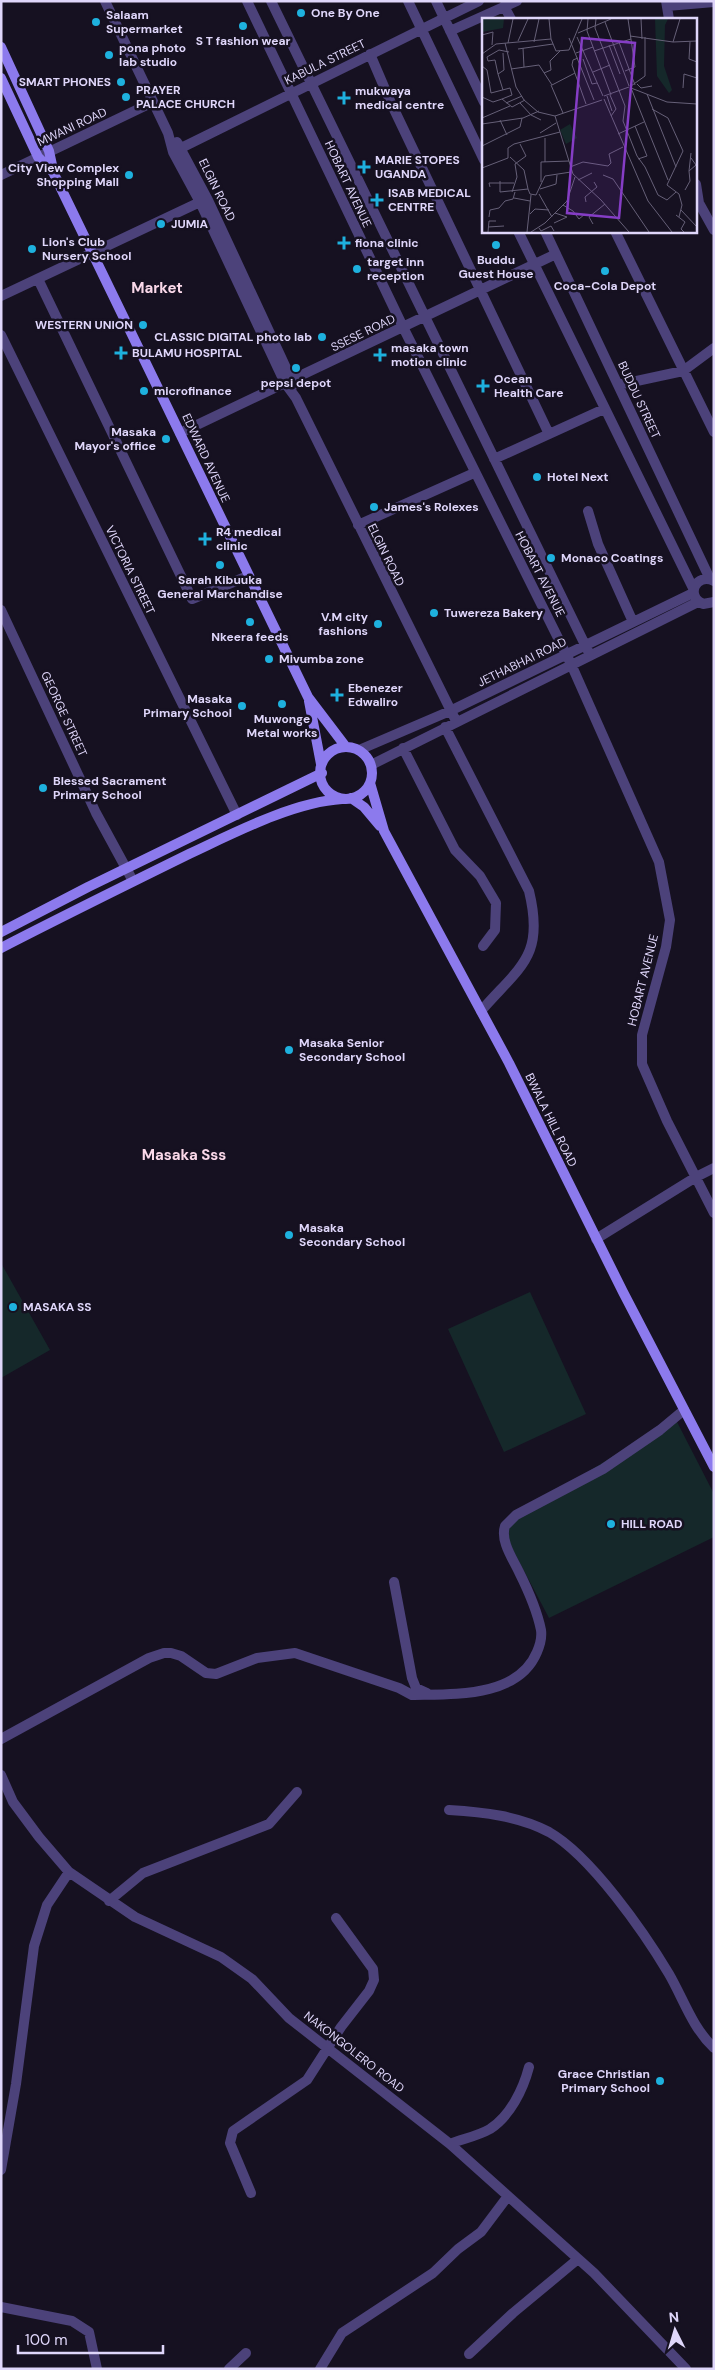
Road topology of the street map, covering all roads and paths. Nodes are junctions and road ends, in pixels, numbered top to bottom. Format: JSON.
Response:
{"nodes":[{"id":1,"x":105,"y":1,"type":"edge"},
{"id":2,"x":247,"y":1,"type":"edge"},
{"id":3,"x":271,"y":1,"type":"edge"},
{"id":4,"x":408,"y":1,"type":"edge"},
{"id":5,"x":436,"y":1,"type":"edge"},
{"id":6,"x":480,"y":1,"type":"edge"},
{"id":7,"x":517,"y":1,"type":"edge"},
{"id":8,"x":714,"y":2,"type":"edge"},
{"id":9,"x":666,"y":4,"type":"edge"},
{"id":10,"x":504,"y":6,"type":"junction"},
{"id":11,"x":444,"y":18,"type":"junction"},
{"id":12,"x":510,"y":18,"type":"edge"},
{"id":13,"x":669,"y":18,"type":"edge"},
{"id":14,"x":421,"y":29,"type":"junction"},
{"id":15,"x":450,"y":31,"type":"junction"},
{"id":16,"x":1,"y":47,"type":"edge"},
{"id":17,"x":370,"y":54,"type":"junction"},
{"id":18,"x":1,"y":78,"type":"edge"},
{"id":19,"x":309,"y":84,"type":"junction"},
{"id":20,"x":291,"y":92,"type":"junction"},
{"id":21,"x":482,"y":98,"type":"edge"},
{"id":22,"x":153,"y":102,"type":"junction"},
{"id":23,"x":177,"y":149,"type":"junction"},
{"id":24,"x":49,"y":151,"type":"junction"},
{"id":25,"x":482,"y":156,"type":"edge"},
{"id":26,"x":38,"y":157,"type":"junction"},
{"id":27,"x":54,"y":174,"type":"junction"},
{"id":28,"x":1,"y":175,"type":"edge"},
{"id":29,"x":698,"y":194,"type":"edge"},
{"id":30,"x":200,"y":202,"type":"junction"},
{"id":31,"x":714,"y":230,"type":"edge"},
{"id":32,"x":518,"y":232,"type":"edge"},
{"id":33,"x":545,"y":232,"type":"edge"},
{"id":34,"x":615,"y":232,"type":"edge"},
{"id":35,"x":94,"y":253,"type":"junction"},
{"id":36,"x":556,"y":254,"type":"junction"},
{"id":37,"x":534,"y":264,"type":"junction"},
{"id":38,"x":38,"y":279,"type":"junction"},
{"id":39,"x":481,"y":289,"type":"junction"},
{"id":40,"x":1,"y":296,"type":"edge"},
{"id":41,"x":424,"y":317,"type":"junction"},
{"id":42,"x":403,"y":328,"type":"junction"},
{"id":43,"x":1,"y":335,"type":"edge"},
{"id":44,"x":714,"y":348,"type":"edge"},
{"id":45,"x":683,"y":371,"type":"junction"},
{"id":46,"x":289,"y":381,"type":"junction"},
{"id":47,"x":618,"y":384,"type":"junction"},
{"id":48,"x":604,"y":409,"type":"junction"},
{"id":49,"x":714,"y":432,"type":"edge"},
{"id":50,"x":180,"y":433,"type":"junction"},
{"id":51,"x":549,"y":434,"type":"junction"},
{"id":52,"x":494,"y":459,"type":"junction"},
{"id":53,"x":474,"y":473,"type":"junction"},
{"id":54,"x":588,"y":511,"type":"dead end"},
{"id":55,"x":358,"y":525,"type":"junction"},
{"id":56,"x":248,"y":576,"type":"junction"},
{"id":57,"x":712,"y":580,"type":"edge"},
{"id":58,"x":695,"y":594,"type":"junction"},
{"id":59,"x":713,"y":603,"type":"edge"},
{"id":60,"x":1,"y":610,"type":"edge"},
{"id":61,"x":633,"y":622,"type":"junction"},
{"id":62,"x":587,"y":650,"type":"junction"},
{"id":63,"x":569,"y":659,"type":"junction"},
{"id":64,"x":308,"y":697,"type":"junction"},
{"id":65,"x":450,"y":712,"type":"junction"},
{"id":66,"x":456,"y":721,"type":"junction"},
{"id":67,"x":445,"y":727,"type":"junction"},
{"id":68,"x":346,"y":747,"type":"junction"},
{"id":69,"x":403,"y":748,"type":"junction"},
{"id":70,"x":360,"y":750,"type":"junction"},
{"id":71,"x":371,"y":765,"type":"junction"},
{"id":72,"x":322,"y":769,"type":"junction"},
{"id":73,"x":370,"y":782,"type":"junction"},
{"id":74,"x":347,"y":798,"type":"junction"},
{"id":75,"x":237,"y":815,"type":"junction"},
{"id":76,"x":384,"y":831,"type":"junction"},
{"id":77,"x":126,"y":869,"type":"junction"},
{"id":78,"x":133,"y":881,"type":"junction"},
{"id":79,"x":1,"y":932,"type":"edge"},
{"id":80,"x":483,"y":946,"type":"dead end"},
{"id":81,"x":1,"y":948,"type":"edge"},
{"id":82,"x":480,"y":1011,"type":"junction"},
{"id":83,"x":714,"y":1168,"type":"edge"},
{"id":84,"x":696,"y":1177,"type":"junction"},
{"id":85,"x":714,"y":1212,"type":"edge"},
{"id":86,"x":596,"y":1239,"type":"junction"},
{"id":87,"x":684,"y":1410,"type":"junction"},
{"id":88,"x":714,"y":1467,"type":"edge"},
{"id":89,"x":394,"y":1582,"type":"dead end"},
{"id":90,"x":430,"y":1695,"type":"junction"},
{"id":91,"x":1,"y":1739,"type":"edge"},
{"id":92,"x":1,"y":1775,"type":"edge"},
{"id":93,"x":297,"y":1792,"type":"dead end"},
{"id":94,"x":1,"y":1802,"type":"edge"},
{"id":95,"x":13,"y":1802,"type":"junction"},
{"id":96,"x":449,"y":1810,"type":"dead end"},
{"id":97,"x":69,"y":1872,"type":"junction"},
{"id":98,"x":109,"y":1901,"type":"junction"},
{"id":99,"x":336,"y":1918,"type":"dead end"},
{"id":100,"x":329,"y":2048,"type":"junction"},
{"id":101,"x":714,"y":2048,"type":"edge"},
{"id":102,"x":529,"y":2068,"type":"dead end"},
{"id":103,"x":450,"y":2144,"type":"junction"},
{"id":104,"x":1,"y":2170,"type":"edge"},
{"id":105,"x":251,"y":2193,"type":"dead end"},
{"id":106,"x":508,"y":2196,"type":"junction"},
{"id":107,"x":578,"y":2259,"type":"junction"},
{"id":108,"x":1,"y":2307,"type":"edge"},
{"id":109,"x":246,"y":2353,"type":"dead end"},
{"id":110,"x":468,"y":2354,"type":"dead end"},
{"id":111,"x":97,"y":2369,"type":"edge"},
{"id":112,"x":229,"y":2369,"type":"edge"},
{"id":113,"x":320,"y":2369,"type":"edge"},
{"id":114,"x":686,"y":2369,"type":"edge"}],
"edges":[{"from":1,"to":22,"type":"street","name":"ELGIN ROAD"},
{"from":2,"to":20,"type":"street","name":"HOBART AVENUE"},
{"from":3,"to":19,"type":"street","name":"HOBART AVENUE"},
{"from":4,"to":14,"type":"street"},
{"from":5,"to":11,"type":"street"},
{"from":6,"to":11,"type":"street","name":"KABULA STREET"},
{"from":7,"to":10,"type":"street"},
{"from":8,"to":9,"type":"street"},
{"from":9,"to":13,"type":"street"},
{"from":10,"to":12,"type":"street"},
{"from":10,"to":15,"type":"street"},
{"from":11,"to":14,"type":"street","name":"KABULA STREET"},
{"from":11,"to":15,"type":"street"},
{"from":14,"to":17,"type":"street","name":"KABULA STREET"},
{"from":14,"to":25,"type":"street"},
{"from":15,"to":21,"type":"street"},
{"from":16,"to":24,"type":"street","name":"EDWARD AVENUE"},
{"from":17,"to":19,"type":"street","name":"KABULA STREET"},
{"from":17,"to":39,"type":"street"},
{"from":18,"to":26,"type":"street","name":"EDWARD AVENUE"},
{"from":19,"to":20,"type":"street","name":"KABULA STREET"},
{"from":19,"to":41,"type":"street","name":"HOBART AVENUE"},
{"from":20,"to":23,"type":"street","name":"KABULA STREET"},
{"from":20,"to":42,"type":"street","name":"HOBART AVENUE"},
{"from":22,"to":23,"type":"street","name":"ELGIN ROAD"},
{"from":22,"to":24,"type":"street","name":"MWANI ROAD"},
{"from":23,"to":30,"type":"street","name":"ELGIN ROAD"},
{"from":23,"to":46,"type":"street","name":"ELGIN ROAD"},
{"from":24,"to":26,"type":"street","name":"MWANI ROAD"},
{"from":24,"to":27,"type":"street","name":"EDWARD AVENUE"},
{"from":26,"to":27,"type":"street","name":"EDWARD AVENUE"},
{"from":26,"to":28,"type":"street","name":"MWANI ROAD"},
{"from":27,"to":35,"type":"street","name":"EDWARD AVENUE"},
{"from":29,"to":31,"type":"street"},
{"from":30,"to":35,"type":"street"},
{"from":30,"to":46,"type":"street","name":"ELGIN ROAD"},
{"from":32,"to":37,"type":"street"},
{"from":33,"to":36,"type":"street","name":"BUDDU STREET"},
{"from":34,"to":45,"type":"street"},
{"from":35,"to":38,"type":"street"},
{"from":35,"to":50,"type":"street","name":"EDWARD AVENUE"},
{"from":36,"to":37,"type":"street","name":"SSESE ROAD"},
{"from":36,"to":47,"type":"street","name":"BUDDU STREET"},
{"from":37,"to":39,"type":"street","name":"SSESE ROAD"},
{"from":37,"to":48,"type":"street"},
{"from":38,"to":40,"type":"street"},
{"from":38,"to":56,"type":"street"},
{"from":39,"to":41,"type":"street","name":"SSESE ROAD"},
{"from":39,"to":51,"type":"street"},
{"from":41,"to":42,"type":"street","name":"SSESE ROAD"},
{"from":41,"to":52,"type":"street","name":"HOBART AVENUE"},
{"from":42,"to":46,"type":"street","name":"SSESE ROAD"},
{"from":42,"to":53,"type":"street","name":"HOBART AVENUE"},
{"from":43,"to":75,"type":"street","name":"VICTORIA STREET"},
{"from":44,"to":45,"type":"street"},
{"from":45,"to":47,"type":"street"},
{"from":45,"to":49,"type":"street"},
{"from":46,"to":50,"type":"street","name":"SSESE ROAD"},
{"from":46,"to":55,"type":"street","name":"ELGIN ROAD"},
{"from":47,"to":57,"type":"street","name":"BUDDU STREET"},
{"from":48,"to":51,"type":"street"},
{"from":48,"to":58,"type":"street"},
{"from":50,"to":56,"type":"street","name":"EDWARD AVENUE"},
{"from":51,"to":52,"type":"street"},
{"from":52,"to":62,"type":"street","name":"HOBART AVENUE"},
{"from":53,"to":55,"type":"street"},
{"from":53,"to":63,"type":"street","name":"HOBART AVENUE"},
{"from":54,"to":61,"type":"street"},
{"from":55,"to":65,"type":"street","name":"ELGIN ROAD"},
{"from":56,"to":64,"type":"street","name":"EDWARD AVENUE"},
{"from":57,"to":58,"type":"street"},
{"from":58,"to":59,"type":"street"},
{"from":58,"to":61,"type":"street","name":"JETHABHAI ROAD"},
{"from":58,"to":62,"type":"street","name":"JETHABHAI ROAD"},
{"from":60,"to":77,"type":"street","name":"GEORGE STREET"},
{"from":61,"to":62,"type":"street","name":"JETHABHAI ROAD"},
{"from":62,"to":63,"type":"street","name":"JETHABHAI ROAD"},
{"from":63,"to":65,"type":"street","name":"JETHABHAI ROAD"},
{"from":63,"to":66,"type":"street","name":"JETHABHAI ROAD"},
{"from":63,"to":84,"type":"street","name":"HOBART AVENUE"},
{"from":64,"to":68,"type":"street","name":"EDWARD AVENUE"},
{"from":64,"to":72,"type":"street"},
{"from":65,"to":66,"type":"street","name":"ELGIN ROAD"},
{"from":65,"to":70,"type":"street","name":"JETHABHAI ROAD"},
{"from":66,"to":67,"type":"street","name":"JETHABHAI ROAD"},
{"from":67,"to":69,"type":"street","name":"JETHABHAI ROAD"},
{"from":67,"to":82,"type":"street"},
{"from":68,"to":70,"type":"street"},
{"from":68,"to":72,"type":"street"},
{"from":69,"to":71,"type":"street","name":"JETHABHAI ROAD"},
{"from":69,"to":80,"type":"street"},
{"from":70,"to":71,"type":"street"},
{"from":71,"to":73,"type":"street"},
{"from":72,"to":74,"type":"street"},
{"from":72,"to":75,"type":"street"},
{"from":73,"to":74,"type":"street"},
{"from":73,"to":76,"type":"street","name":"BWALA HILL ROAD"},
{"from":74,"to":76,"type":"street"},
{"from":74,"to":78,"type":"street"},
{"from":75,"to":77,"type":"street"},
{"from":76,"to":82,"type":"street","name":"BWALA HILL ROAD"},
{"from":77,"to":78,"type":"street","name":"GEORGE STREET"},
{"from":77,"to":79,"type":"street"},
{"from":78,"to":81,"type":"street"},
{"from":82,"to":86,"type":"street","name":"BWALA HILL ROAD"},
{"from":83,"to":84,"type":"street"},
{"from":84,"to":85,"type":"street","name":"HOBART AVENUE"},
{"from":84,"to":86,"type":"street"},
{"from":86,"to":87,"type":"street","name":"BWALA HILL ROAD"},
{"from":87,"to":88,"type":"street","name":"BWALA HILL ROAD"},
{"from":87,"to":90,"type":"street"},
{"from":89,"to":90,"type":"street"},
{"from":90,"to":91,"type":"street"},
{"from":92,"to":95,"type":"street","name":"NAKONGOLERO ROAD"},
{"from":93,"to":98,"type":"street"},
{"from":94,"to":95,"type":"street"},
{"from":95,"to":97,"type":"street","name":"NAKONGOLERO ROAD"},
{"from":96,"to":101,"type":"street"},
{"from":97,"to":98,"type":"street","name":"NAKONGOLERO ROAD"},
{"from":97,"to":104,"type":"street"},
{"from":98,"to":100,"type":"street","name":"NAKONGOLERO ROAD"},
{"from":99,"to":100,"type":"street"},
{"from":100,"to":103,"type":"street","name":"NAKONGOLERO ROAD"},
{"from":100,"to":105,"type":"street"},
{"from":102,"to":103,"type":"street"},
{"from":103,"to":106,"type":"street","name":"NAKONGOLERO ROAD"},
{"from":106,"to":107,"type":"street","name":"NAKONGOLERO ROAD"},
{"from":106,"to":113,"type":"street"},
{"from":107,"to":110,"type":"street"},
{"from":107,"to":114,"type":"street","name":"NAKONGOLERO ROAD"},
{"from":108,"to":111,"type":"street"},
{"from":109,"to":112,"type":"street"}]}
